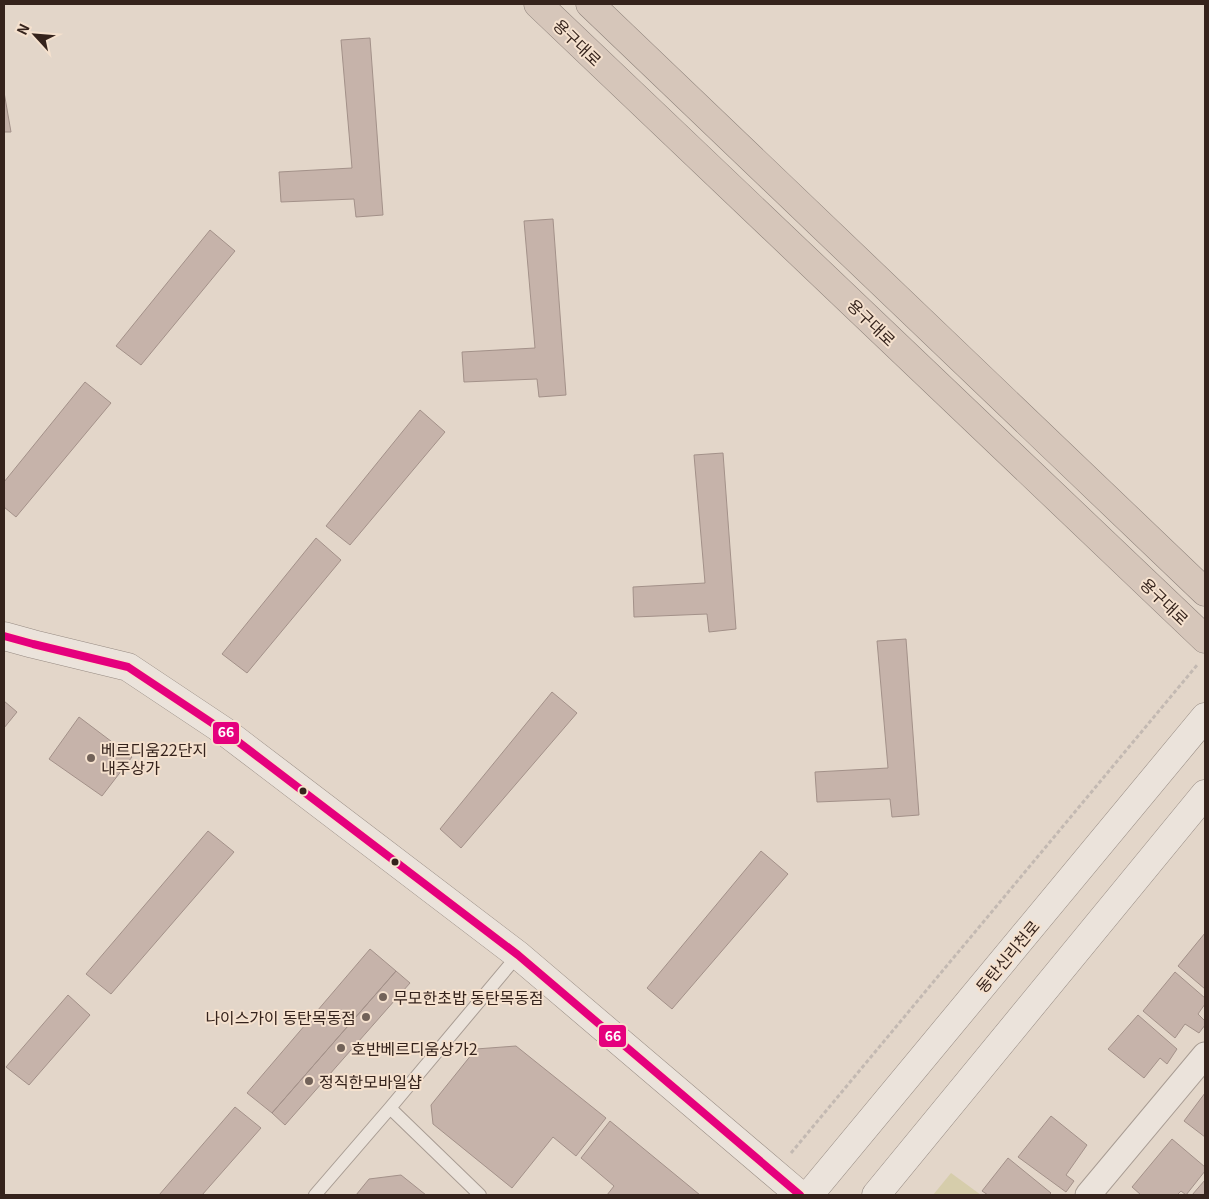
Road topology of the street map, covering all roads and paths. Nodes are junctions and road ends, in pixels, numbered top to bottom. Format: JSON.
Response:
{"nodes":[{"id":1,"x":538,"y":4,"type":"edge"},
{"id":2,"x":590,"y":4,"type":"edge"},
{"id":3,"x":1205,"y":592,"type":"edge"},
{"id":4,"x":4,"y":636,"type":"edge"},
{"id":5,"x":1202,"y":652,"type":"edge"},
{"id":6,"x":1205,"y":717,"type":"edge"},
{"id":7,"x":1205,"y":794,"type":"edge"},
{"id":8,"x":518,"y":955,"type":"junction"},
{"id":9,"x":1205,"y":1056,"type":"edge"},
{"id":10,"x":390,"y":1108,"type":"junction"},
{"id":11,"x":774,"y":1173,"type":"junction"},
{"id":12,"x":315,"y":1195,"type":"edge"},
{"id":13,"x":480,"y":1195,"type":"edge"},
{"id":14,"x":800,"y":1195,"type":"edge"},
{"id":15,"x":809,"y":1195,"type":"edge"},
{"id":16,"x":876,"y":1195,"type":"edge"},
{"id":17,"x":1088,"y":1195,"type":"edge"}],
"edges":[{"from":1,"to":5,"type":"highway","name":"용구대로"},
{"from":2,"to":3,"type":"highway"},
{"from":4,"to":8,"type":"main road"},
{"from":5,"to":11,"type":"path"},
{"from":6,"to":15,"type":"main road","name":"동탄신리천로"},
{"from":7,"to":16,"type":"main road"},
{"from":8,"to":10,"type":"lane"},
{"from":8,"to":11,"type":"main road"},
{"from":9,"to":17,"type":"street"},
{"from":10,"to":12,"type":"lane"},
{"from":10,"to":13,"type":"lane"},
{"from":11,"to":14,"type":"main road"}]}
